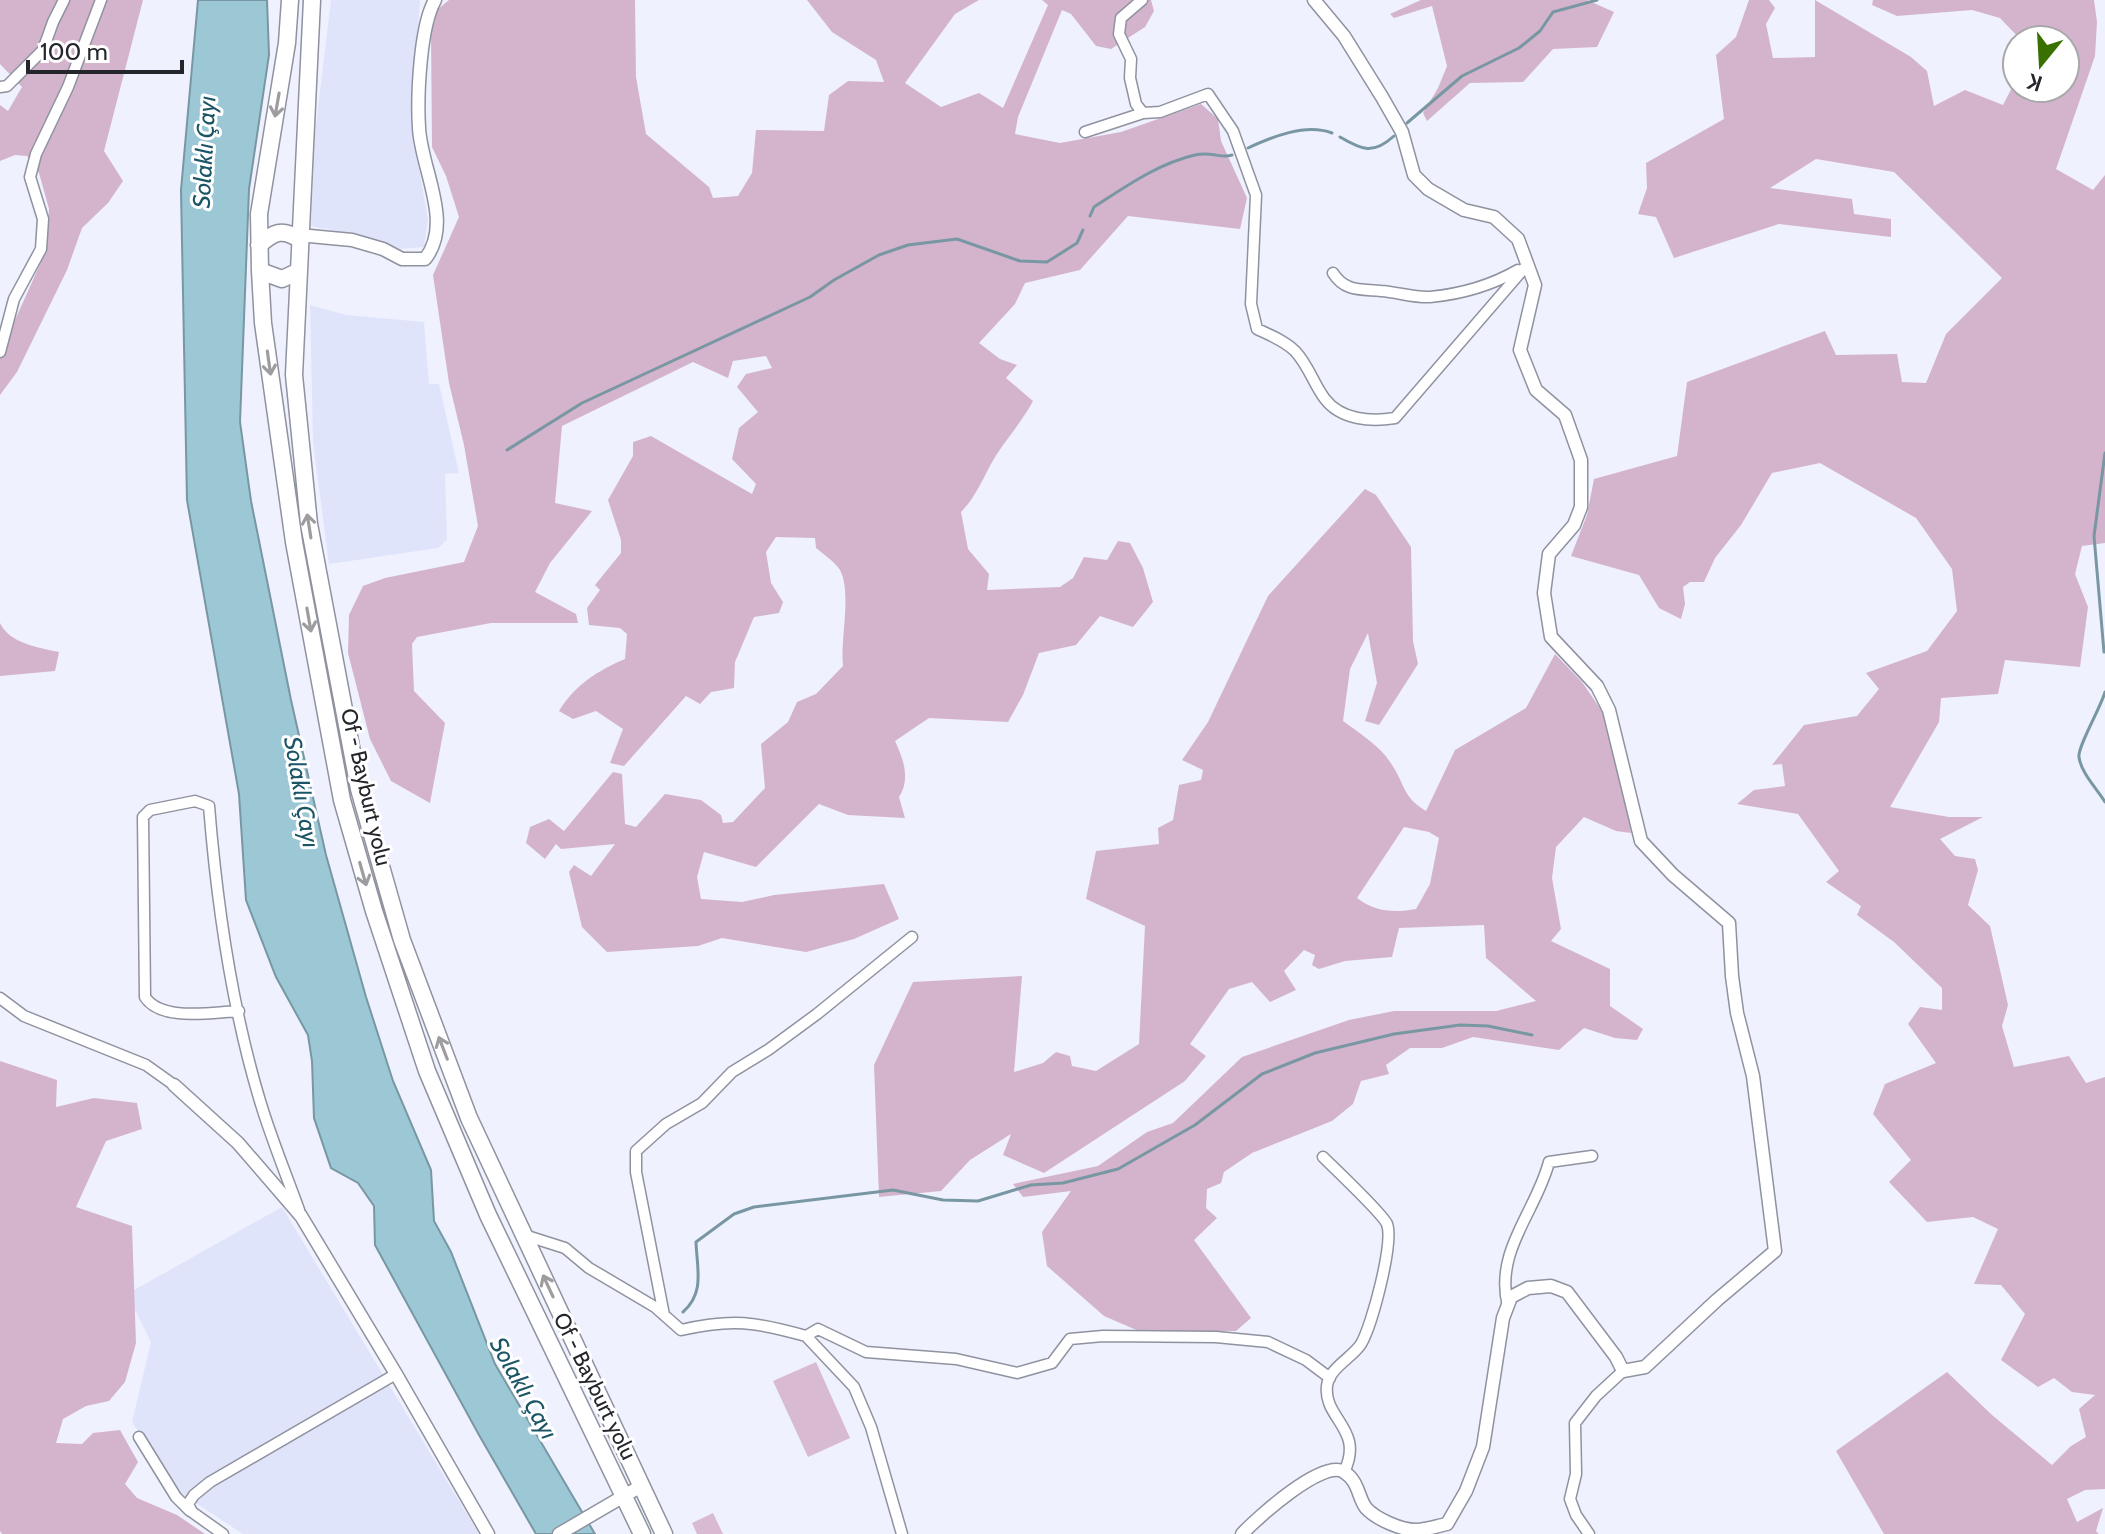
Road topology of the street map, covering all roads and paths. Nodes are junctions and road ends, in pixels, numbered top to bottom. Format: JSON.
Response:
{"nodes":[{"id":1,"x":64,"y":0,"type":"edge"},
{"id":2,"x":101,"y":0,"type":"edge"},
{"id":3,"x":290,"y":0,"type":"edge"},
{"id":4,"x":312,"y":0,"type":"edge"},
{"id":5,"x":435,"y":0,"type":"edge"},
{"id":6,"x":1142,"y":0,"type":"edge"},
{"id":7,"x":1314,"y":0,"type":"edge"},
{"id":8,"x":0,"y":87,"type":"edge"},
{"id":9,"x":1143,"y":113,"type":"junction"},
{"id":10,"x":1085,"y":132,"type":"dead end"},
{"id":11,"x":299,"y":237,"type":"junction"},
{"id":12,"x":259,"y":245,"type":"junction"},
{"id":13,"x":1527,"y":265,"type":"junction"},
{"id":14,"x":260,"y":271,"type":"junction"},
{"id":15,"x":297,"y":272,"type":"junction"},
{"id":16,"x":1333,"y":273,"type":"dead end"},
{"id":17,"x":0,"y":352,"type":"edge"},
{"id":18,"x":912,"y":937,"type":"dead end"},
{"id":19,"x":0,"y":998,"type":"edge"},
{"id":20,"x":239,"y":1011,"type":"junction"},
{"id":21,"x":174,"y":1085,"type":"joint"},
{"id":22,"x":1592,"y":1156,"type":"dead end"},
{"id":23,"x":1323,"y":1157,"type":"dead end"},
{"id":24,"x":301,"y":1216,"type":"junction"},
{"id":25,"x":524,"y":1235,"type":"junction"},
{"id":26,"x":1508,"y":1306,"type":"junction"},
{"id":27,"x":664,"y":1315,"type":"junction"},
{"id":28,"x":806,"y":1336,"type":"junction"},
{"id":29,"x":1623,"y":1371,"type":"junction"},
{"id":30,"x":396,"y":1374,"type":"junction"},
{"id":31,"x":1330,"y":1378,"type":"junction"},
{"id":32,"x":139,"y":1437,"type":"dead end"},
{"id":33,"x":1344,"y":1472,"type":"junction"},
{"id":34,"x":641,"y":1486,"type":"junction"},
{"id":35,"x":619,"y":1498,"type":"junction"},
{"id":36,"x":192,"y":1512,"type":"junction"},
{"id":37,"x":902,"y":1531,"type":"edge"},
{"id":38,"x":223,"y":1534,"type":"edge"},
{"id":39,"x":488,"y":1534,"type":"edge"},
{"id":40,"x":559,"y":1534,"type":"edge"},
{"id":41,"x":642,"y":1534,"type":"edge"},
{"id":42,"x":664,"y":1534,"type":"edge"},
{"id":43,"x":889,"y":1534,"type":"edge"},
{"id":44,"x":1242,"y":1534,"type":"edge"},
{"id":45,"x":1589,"y":1534,"type":"edge"}],
"edges":[{"from":1,"to":8,"type":"street"},
{"from":2,"to":17,"type":"street"},
{"from":3,"to":12,"type":"highway","name":"Of - Bayburt yolu","one_way":true},
{"from":4,"to":11,"type":"highway","name":"Of - Bayburt yolu"},
{"from":5,"to":11,"type":"street"},
{"from":6,"to":9,"type":"street"},
{"from":7,"to":13,"type":"street"},
{"from":9,"to":10,"type":"street"},
{"from":9,"to":13,"type":"street"},
{"from":11,"to":12,"type":"highway"},
{"from":11,"to":15,"type":"highway","name":"Of - Bayburt yolu"},
{"from":12,"to":14,"type":"highway","name":"Of - Bayburt yolu"},
{"from":13,"to":16,"type":"street"},
{"from":13,"to":29,"type":"street"},
{"from":14,"to":15,"type":"highway"},
{"from":14,"to":35,"type":"highway","name":"Of - Bayburt yolu","one_way":true},
{"from":25,"to":15,"type":"highway","name":"Of - Bayburt yolu","one_way":true},
{"from":18,"to":27,"type":"street"},
{"from":19,"to":21,"type":"street"},
{"from":20,"to":20,"type":"street"},
{"from":20,"to":24,"type":"street"},
{"from":21,"to":24,"type":"street"},
{"from":22,"to":26,"type":"street"},
{"from":23,"to":31,"type":"street"},
{"from":24,"to":30,"type":"street"},
{"from":25,"to":27,"type":"street"},
{"from":34,"to":25,"type":"highway","name":"Of - Bayburt yolu","one_way":true},
{"from":26,"to":29,"type":"street"},
{"from":26,"to":33,"type":"street"},
{"from":27,"to":28,"type":"street"},
{"from":28,"to":31,"type":"street"},
{"from":28,"to":37,"type":"street"},
{"from":29,"to":45,"type":"street"},
{"from":30,"to":36,"type":"street"},
{"from":30,"to":39,"type":"street"},
{"from":31,"to":33,"type":"street"},
{"from":32,"to":36,"type":"street"},
{"from":33,"to":44,"type":"street"},
{"from":34,"to":35,"type":"street"},
{"from":34,"to":42,"type":"highway","name":"Of - Bayburt yolu"},
{"from":35,"to":40,"type":"street"},
{"from":35,"to":41,"type":"highway","name":"Of - Bayburt yolu"},
{"from":36,"to":38,"type":"street"},
{"from":37,"to":43,"type":"street"}]}
